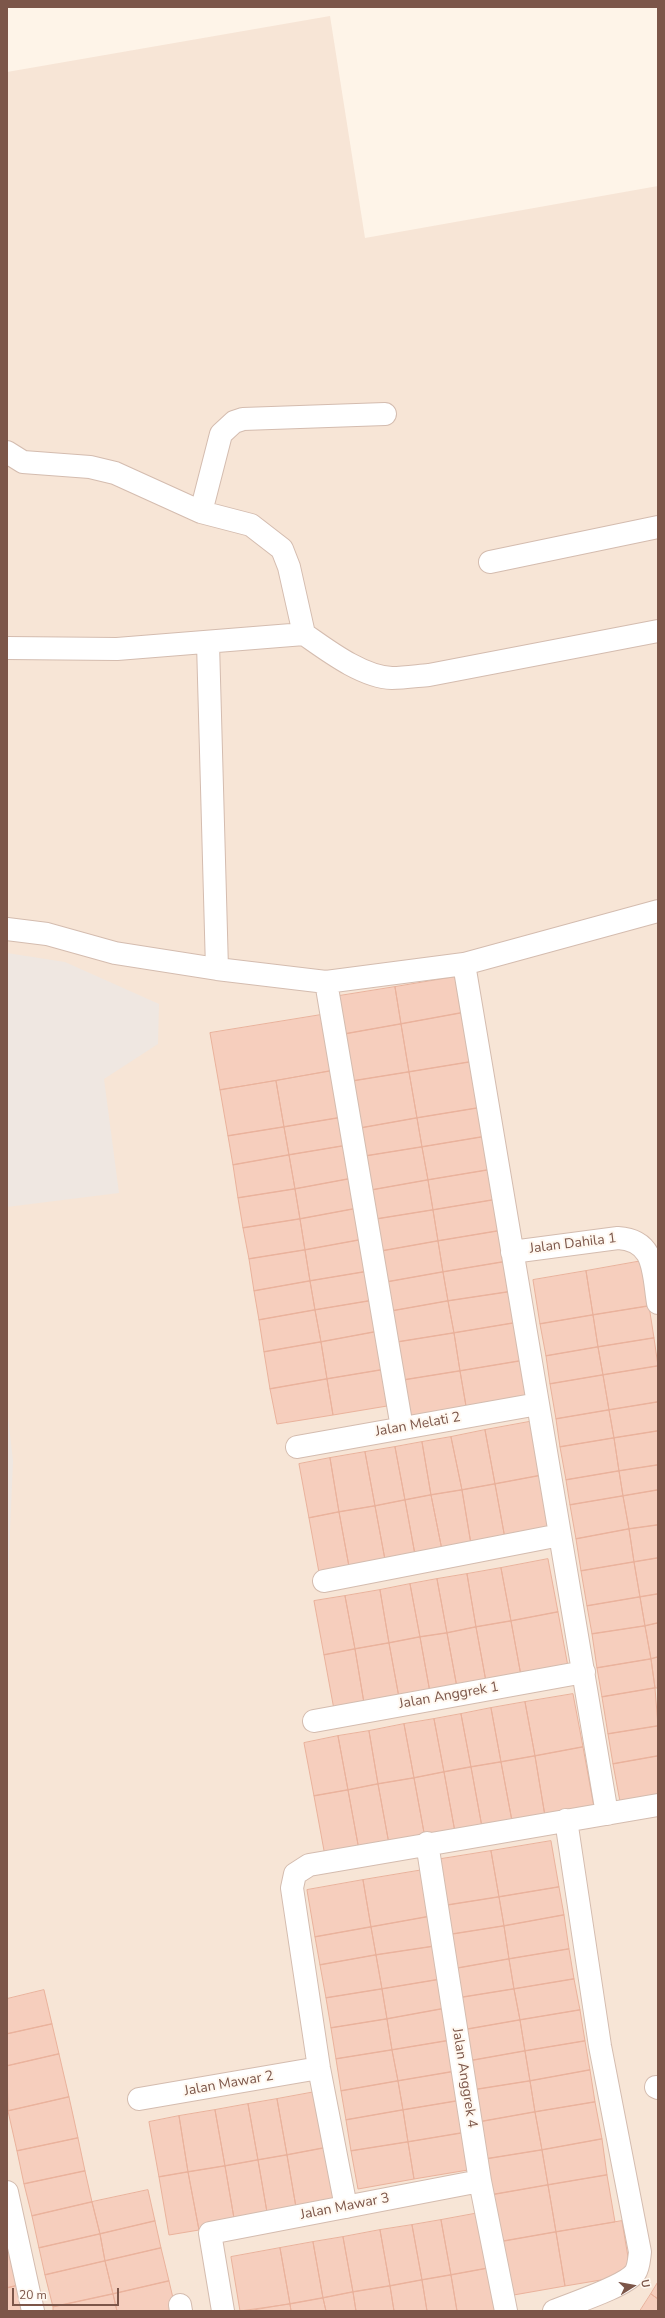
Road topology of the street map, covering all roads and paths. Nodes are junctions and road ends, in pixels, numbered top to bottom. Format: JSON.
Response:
{"nodes":[{"id":1,"x":385,"y":414,"type":"dead end"},
{"id":2,"x":7,"y":452,"type":"edge"},
{"id":3,"x":201,"y":512,"type":"junction"},
{"id":4,"x":658,"y":527,"type":"edge"},
{"id":5,"x":490,"y":562,"type":"dead end"},
{"id":6,"x":658,"y":632,"type":"edge"},
{"id":7,"x":304,"y":634,"type":"junction"},
{"id":8,"x":208,"y":643,"type":"junction"},
{"id":9,"x":7,"y":648,"type":"edge"},
{"id":10,"x":658,"y":911,"type":"edge"},
{"id":11,"x":7,"y":929,"type":"edge"},
{"id":12,"x":464,"y":964,"type":"junction"},
{"id":13,"x":217,"y":969,"type":"junction"},
{"id":14,"x":326,"y":982,"type":"junction"},
{"id":15,"x":512,"y":1252,"type":"junction"},
{"id":16,"x":658,"y":1304,"type":"edge"},
{"id":17,"x":538,"y":1404,"type":"junction"},
{"id":18,"x":402,"y":1428,"type":"junction"},
{"id":19,"x":297,"y":1447,"type":"dead end"},
{"id":20,"x":560,"y":1535,"type":"junction"},
{"id":21,"x":324,"y":1581,"type":"dead end"},
{"id":22,"x":584,"y":1672,"type":"junction"},
{"id":23,"x":314,"y":1721,"type":"dead end"},
{"id":24,"x":658,"y":1805,"type":"edge"},
{"id":25,"x":607,"y":1814,"type":"junction"},
{"id":26,"x":566,"y":1820,"type":"junction"},
{"id":27,"x":427,"y":1843,"type":"junction"},
{"id":28,"x":320,"y":2068,"type":"junction"},
{"id":29,"x":139,"y":2099,"type":"dead end"},
{"id":30,"x":480,"y":2181,"type":"junction"},
{"id":31,"x":7,"y":2192,"type":"edge"},
{"id":32,"x":346,"y":2207,"type":"junction"},
{"id":33,"x":33,"y":2311,"type":"edge"},
{"id":34,"x":223,"y":2311,"type":"edge"},
{"id":35,"x":506,"y":2311,"type":"edge"},
{"id":36,"x":554,"y":2311,"type":"edge"}],
"edges":[{"from":1,"to":3,"type":"street"},
{"from":2,"to":3,"type":"street"},
{"from":3,"to":7,"type":"street"},
{"from":4,"to":5,"type":"street"},
{"from":6,"to":7,"type":"street"},
{"from":7,"to":8,"type":"street"},
{"from":8,"to":9,"type":"street"},
{"from":8,"to":13,"type":"street"},
{"from":10,"to":12,"type":"street"},
{"from":11,"to":13,"type":"street"},
{"from":12,"to":14,"type":"street"},
{"from":12,"to":15,"type":"street"},
{"from":13,"to":14,"type":"street"},
{"from":14,"to":18,"type":"street"},
{"from":15,"to":16,"type":"street","name":"Jalan Dahila 1"},
{"from":15,"to":17,"type":"street"},
{"from":17,"to":18,"type":"street","name":"Jalan Melati 2"},
{"from":17,"to":20,"type":"street"},
{"from":18,"to":19,"type":"street","name":"Jalan Melati 2"},
{"from":20,"to":21,"type":"street"},
{"from":20,"to":22,"type":"street"},
{"from":22,"to":23,"type":"street","name":"Jalan Anggrek 1"},
{"from":22,"to":25,"type":"street"},
{"from":24,"to":25,"type":"street"},
{"from":25,"to":26,"type":"street"},
{"from":26,"to":27,"type":"street"},
{"from":26,"to":36,"type":"street"},
{"from":27,"to":28,"type":"street"},
{"from":27,"to":30,"type":"street","name":"Jalan Anggrek 4"},
{"from":28,"to":29,"type":"street","name":"Jalan Mawar 2"},
{"from":28,"to":32,"type":"street"},
{"from":30,"to":32,"type":"street","name":"Jalan Mawar 3"},
{"from":30,"to":35,"type":"street","name":"Jalan Anggrek 4"},
{"from":31,"to":33,"type":"street"},
{"from":32,"to":34,"type":"street","name":"Jalan Mawar 3"}]}
